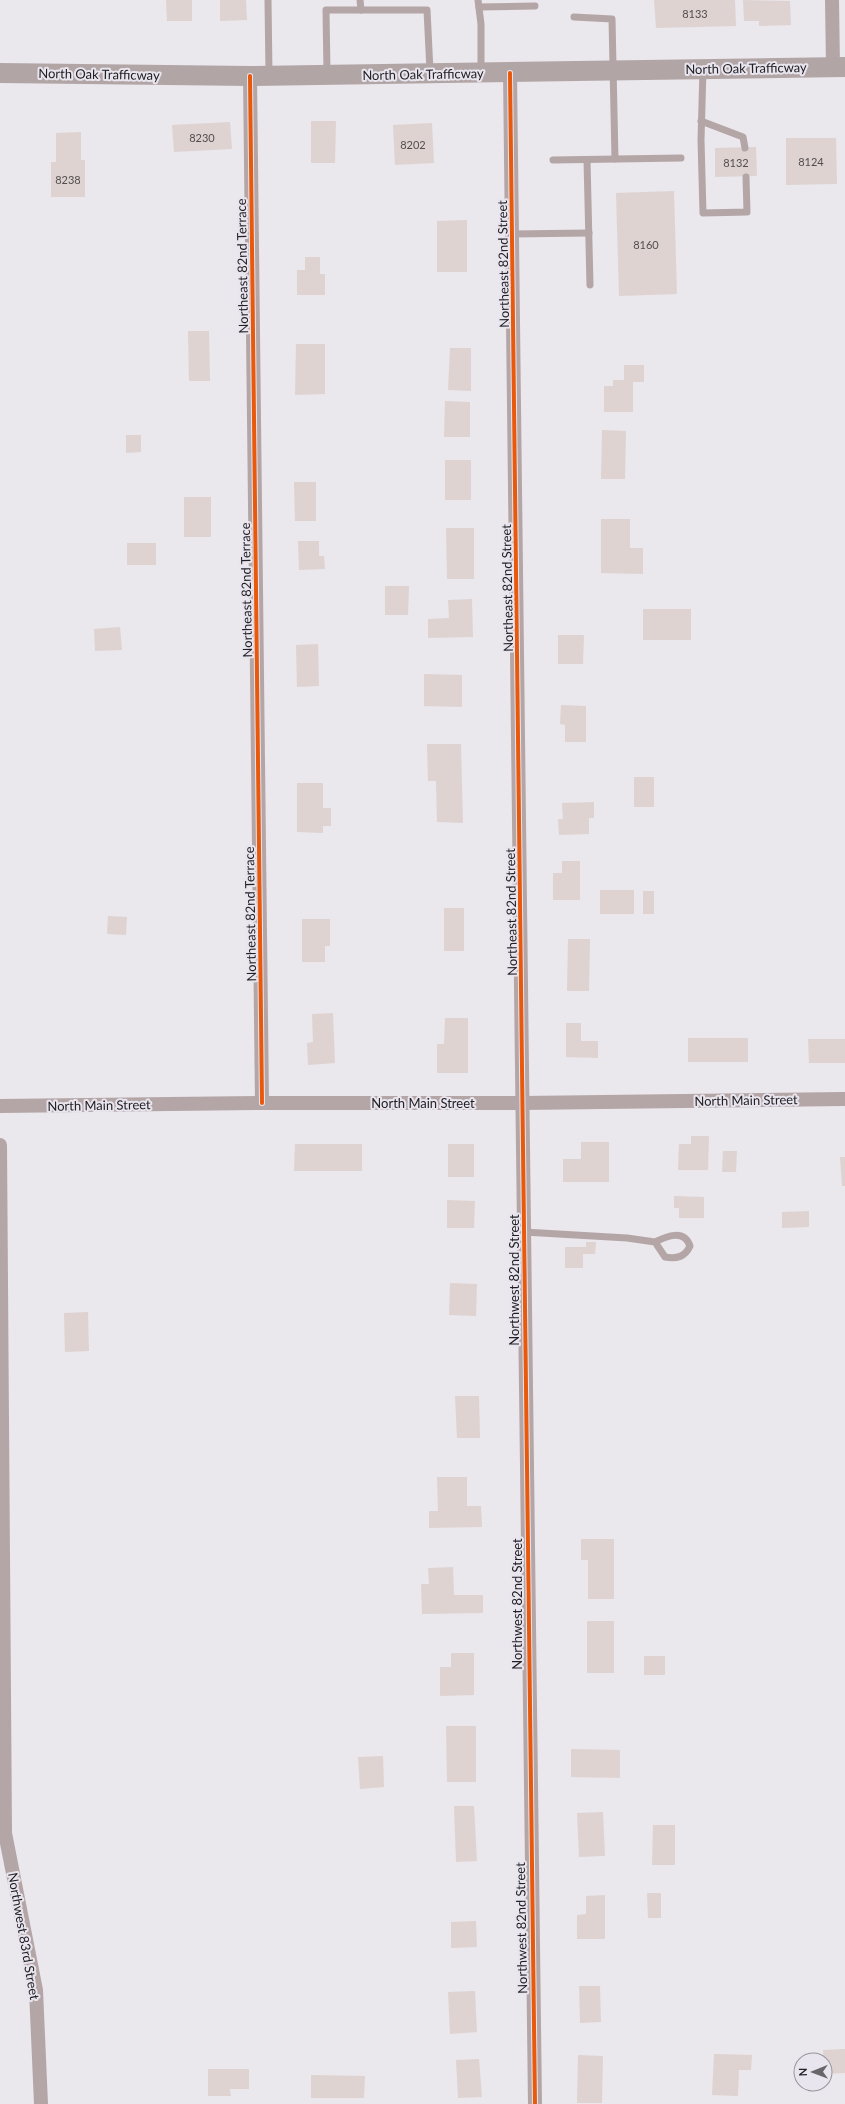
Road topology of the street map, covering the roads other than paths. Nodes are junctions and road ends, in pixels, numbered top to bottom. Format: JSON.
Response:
{"nodes":[{"id":1,"x":268,"y":0,"type":"edge"},
{"id":2,"x":360,"y":0,"type":"edge"},
{"id":3,"x":832,"y":0,"type":"edge"},
{"id":4,"x":479,"y":4,"type":"edge"},
{"id":5,"x":534,"y":6,"type":"dead end"},
{"id":6,"x":361,"y":10,"type":"junction"},
{"id":7,"x":574,"y":17,"type":"dead end"},
{"id":8,"x":839,"y":67,"type":"edge"},
{"id":9,"x":703,"y":69,"type":"junction"},
{"id":10,"x":614,"y":71,"type":"junction"},
{"id":11,"x":0,"y":72,"type":"edge"},
{"id":12,"x":480,"y":73,"type":"junction"},
{"id":13,"x":510,"y":73,"type":"junction"},
{"id":14,"x":430,"y":74,"type":"junction"},
{"id":15,"x":326,"y":75,"type":"junction"},
{"id":16,"x":260,"y":76,"type":"junction"},
{"id":17,"x":702,"y":121,"type":"junction"},
{"id":18,"x":745,"y":148,"type":"dead end"},
{"id":19,"x":681,"y":158,"type":"dead end"},
{"id":20,"x":615,"y":159,"type":"junction"},
{"id":21,"x":553,"y":160,"type":"dead end"},
{"id":22,"x":587,"y":160,"type":"junction"},
{"id":23,"x":746,"y":176,"type":"dead end"},
{"id":24,"x":589,"y":233,"type":"junction"},
{"id":25,"x":512,"y":234,"type":"junction"},
{"id":26,"x":590,"y":285,"type":"dead end"},
{"id":27,"x":845,"y":1099,"type":"edge"},
{"id":28,"x":262,"y":1102,"type":"junction"},
{"id":29,"x":523,"y":1103,"type":"junction"},
{"id":30,"x":0,"y":1106,"type":"edge"},
{"id":31,"x":0,"y":1145,"type":"edge"},
{"id":32,"x":524,"y":1232,"type":"junction"},
{"id":33,"x":655,"y":1242,"type":"junction"},
{"id":34,"x":41,"y":2104,"type":"edge"},
{"id":35,"x":535,"y":2104,"type":"edge"}],
"edges":[{"from":1,"to":16,"type":"lane"},
{"from":2,"to":6,"type":"lane"},
{"from":3,"to":8,"type":"street"},
{"from":4,"to":5,"type":"lane"},
{"from":4,"to":12,"type":"lane"},
{"from":6,"to":14,"type":"lane"},
{"from":6,"to":15,"type":"lane"},
{"from":7,"to":10,"type":"lane"},
{"from":8,"to":9,"type":"main road","name":"North Oak Trafficway"},
{"from":9,"to":10,"type":"main road","name":"North Oak Trafficway"},
{"from":9,"to":17,"type":"lane"},
{"from":10,"to":13,"type":"main road","name":"North Oak Trafficway"},
{"from":10,"to":20,"type":"lane"},
{"from":11,"to":16,"type":"main road","name":"North Oak Trafficway"},
{"from":12,"to":13,"type":"main road","name":"North Oak Trafficway"},
{"from":12,"to":14,"type":"main road","name":"North Oak Trafficway"},
{"from":13,"to":25,"type":"street","name":"Northeast 82nd Street"},
{"from":14,"to":15,"type":"main road","name":"North Oak Trafficway"},
{"from":15,"to":16,"type":"main road","name":"North Oak Trafficway"},
{"from":16,"to":28,"type":"street","name":"Northeast 82nd Terrace"},
{"from":17,"to":18,"type":"lane"},
{"from":17,"to":23,"type":"lane"},
{"from":19,"to":20,"type":"lane"},
{"from":20,"to":22,"type":"lane"},
{"from":21,"to":22,"type":"lane"},
{"from":22,"to":24,"type":"lane"},
{"from":24,"to":25,"type":"lane"},
{"from":24,"to":26,"type":"lane"},
{"from":25,"to":29,"type":"street","name":"Northeast 82nd Street"},
{"from":27,"to":29,"type":"street","name":"North Main Street"},
{"from":28,"to":29,"type":"street","name":"North Main Street"},
{"from":28,"to":30,"type":"street","name":"North Main Street"},
{"from":29,"to":32,"type":"street","name":"Northwest 82nd Street"},
{"from":31,"to":34,"type":"street","name":"Northwest 83rd Street"},
{"from":32,"to":33,"type":"lane"},
{"from":32,"to":35,"type":"street","name":"Northwest 82nd Street"},
{"from":33,"to":33,"type":"lane"}]}
